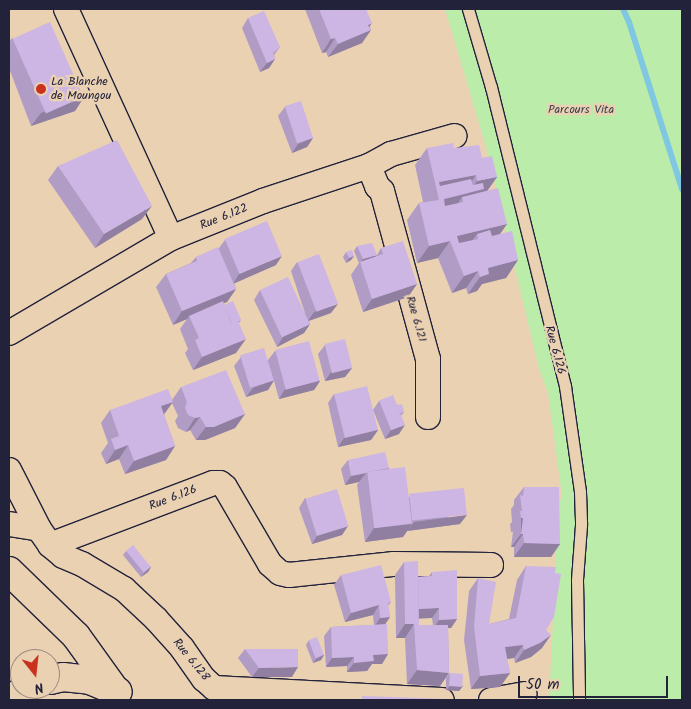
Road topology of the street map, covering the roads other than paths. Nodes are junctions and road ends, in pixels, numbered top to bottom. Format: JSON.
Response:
{"nodes":[{"id":1,"x":66,"y":9,"type":"edge"},
{"id":2,"x":468,"y":9,"type":"edge"},
{"id":3,"x":454,"y":136,"type":"dead end"},
{"id":4,"x":369,"y":166,"type":"junction"},
{"id":5,"x":171,"y":238,"type":"junction"},
{"id":6,"x":9,"y":333,"type":"edge"},
{"id":7,"x":428,"y":417,"type":"dead end"},
{"id":8,"x":9,"y":470,"type":"edge"},
{"id":9,"x":9,"y":524,"type":"edge"},
{"id":10,"x":44,"y":537,"type":"junction"},
{"id":11,"x":491,"y":565,"type":"dead end"},
{"id":12,"x":9,"y":571,"type":"edge"},
{"id":13,"x":60,"y":678,"type":"edge"},
{"id":14,"x":524,"y":694,"type":"dead end"},
{"id":15,"x":121,"y":695,"type":"edge"},
{"id":16,"x":442,"y":700,"type":"edge"},
{"id":17,"x":491,"y":700,"type":"edge"},
{"id":18,"x":580,"y":700,"type":"edge"}],
"edges":[{"from":1,"to":5,"type":"street"},
{"from":2,"to":18,"type":"lane","name":"Rue 6.126"},
{"from":3,"to":4,"type":"street","name":"Rue 6.122"},
{"from":4,"to":5,"type":"street","name":"Rue 6.122"},
{"from":4,"to":7,"type":"street","name":"Rue 6.121"},
{"from":5,"to":6,"type":"street","name":"Rue 6.122"},
{"from":8,"to":10,"type":"street"},
{"from":9,"to":10,"type":"street","name":"Rue 6.128"},
{"from":10,"to":11,"type":"street","name":"Rue 6.126"},
{"from":10,"to":16,"type":"street","name":"Rue 6.128"},
{"from":12,"to":15,"type":"street"},
{"from":13,"to":15,"type":"street"},
{"from":14,"to":17,"type":"street"}]}
